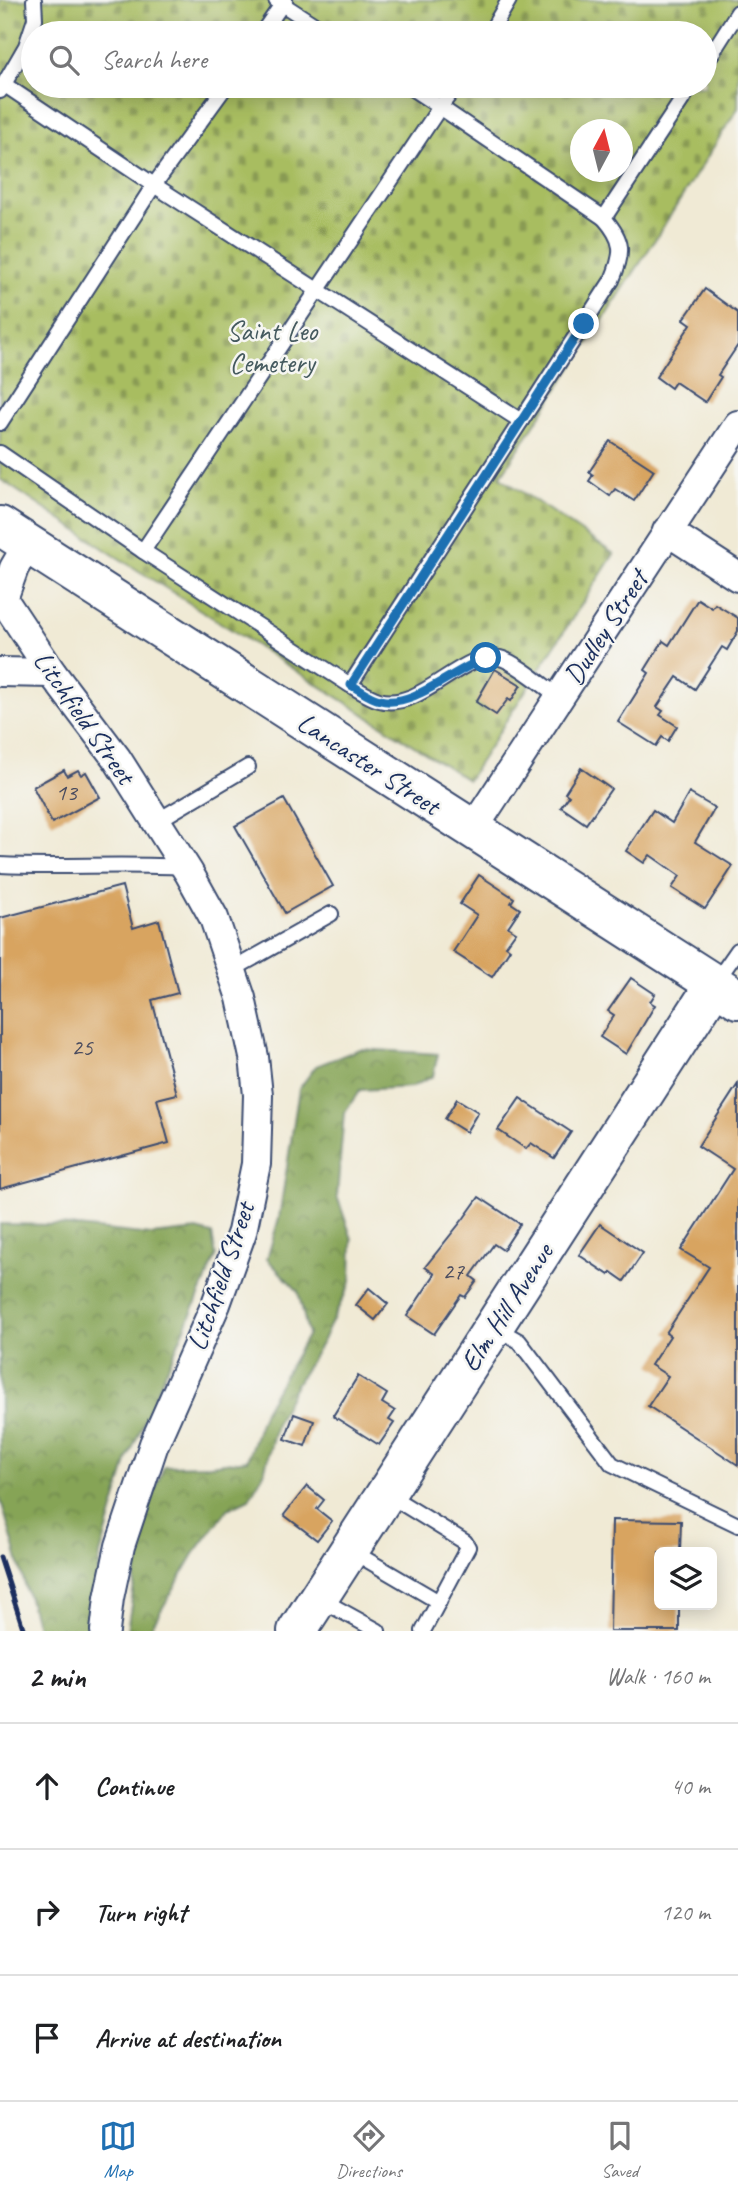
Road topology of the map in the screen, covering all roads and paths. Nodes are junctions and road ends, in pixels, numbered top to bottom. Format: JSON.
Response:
{"nodes":[{"id":1,"x":34,"y":0,"type":"edge"},
{"id":2,"x":509,"y":0,"type":"edge"},
{"id":3,"x":281,"y":1,"type":"edge"},
{"id":4,"x":738,"y":12,"type":"edge"},
{"id":5,"x":34,"y":21,"type":"edge"},
{"id":6,"x":269,"y":21,"type":"edge"},
{"id":7,"x":310,"y":21,"type":"edge"},
{"id":8,"x":497,"y":21,"type":"edge"},
{"id":9,"x":717,"y":45,"type":"edge"},
{"id":10,"x":21,"y":56,"type":"edge"},
{"id":11,"x":3,"y":88,"type":"edge"},
{"id":12,"x":217,"y":98,"type":"edge"},
{"id":13,"x":426,"y":98,"type":"edge"},
{"id":14,"x":447,"y":98,"type":"edge"},
{"id":15,"x":683,"y":98,"type":"edge"},
{"id":16,"x":440,"y":107,"type":"junction"},
{"id":17,"x":154,"y":186,"type":"junction"},
{"id":18,"x":604,"y":218,"type":"junction"},
{"id":19,"x":316,"y":290,"type":"junction"},
{"id":20,"x":521,"y":421,"type":"junction"},
{"id":21,"x":0,"y":424,"type":"edge"},
{"id":22,"x":738,"y":425,"type":"edge"},
{"id":23,"x":0,"y":453,"type":"edge"},
{"id":24,"x":667,"y":531,"type":"junction"},
{"id":25,"x":14,"y":535,"type":"edge"},
{"id":26,"x":143,"y":551,"type":"junction"},
{"id":27,"x":738,"y":577,"type":"edge"},
{"id":28,"x":1,"y":596,"type":"edge"},
{"id":29,"x":0,"y":672,"type":"edge"},
{"id":30,"x":52,"y":673,"type":"junction"},
{"id":31,"x":351,"y":685,"type":"junction"},
{"id":32,"x":559,"y":697,"type":"junction"},
{"id":33,"x":248,"y":767,"type":"dead end"},
{"id":34,"x":157,"y":821,"type":"junction"},
{"id":35,"x":473,"y":829,"type":"junction"},
{"id":36,"x":0,"y":865,"type":"edge"},
{"id":37,"x":186,"y":867,"type":"junction"},
{"id":38,"x":331,"y":914,"type":"dead end"},
{"id":39,"x":738,"y":950,"type":"edge"},
{"id":40,"x":232,"y":970,"type":"junction"},
{"id":41,"x":726,"y":991,"type":"edge"},
{"id":42,"x":493,"y":1326,"type":"junction"},
{"id":43,"x":386,"y":1493,"type":"junction"},
{"id":44,"x":738,"y":1525,"type":"edge"},
{"id":45,"x":349,"y":1550,"type":"junction"},
{"id":46,"x":318,"y":1598,"type":"junction"},
{"id":47,"x":439,"y":1602,"type":"junction"},
{"id":48,"x":105,"y":1631,"type":"edge"},
{"id":49,"x":297,"y":1631,"type":"edge"},
{"id":50,"x":378,"y":1631,"type":"edge"},
{"id":51,"x":423,"y":1631,"type":"edge"}],
"edges":[{"from":1,"to":5,"type":"lane"},
{"from":2,"to":8,"type":"lane"},
{"from":3,"to":6,"type":"lane"},
{"from":3,"to":7,"type":"lane"},
{"from":4,"to":9,"type":"lane"},
{"from":10,"to":11,"type":"lane"},
{"from":11,"to":17,"type":"lane"},
{"from":12,"to":17,"type":"lane"},
{"from":13,"to":16,"type":"lane"},
{"from":14,"to":16,"type":"lane"},
{"from":15,"to":18,"type":"lane"},
{"from":16,"to":18,"type":"lane"},
{"from":16,"to":19,"type":"lane"},
{"from":17,"to":19,"type":"lane"},
{"from":17,"to":21,"type":"lane"},
{"from":18,"to":20,"type":"lane"},
{"from":19,"to":20,"type":"lane"},
{"from":19,"to":26,"type":"lane"},
{"from":20,"to":31,"type":"lane"},
{"from":22,"to":24,"type":"street","name":"Dudley Street"},
{"from":23,"to":26,"type":"lane"},
{"from":24,"to":27,"type":"street"},
{"from":24,"to":32,"type":"street","name":"Dudley Street"},
{"from":25,"to":28,"type":"street","name":"Litchfield Street"},
{"from":25,"to":35,"type":"main road","name":"Lancaster Street"},
{"from":26,"to":31,"type":"lane"},
{"from":28,"to":30,"type":"street","name":"Litchfield Street"},
{"from":29,"to":30,"type":"street"},
{"from":30,"to":34,"type":"street","name":"Litchfield Street"},
{"from":31,"to":32,"type":"lane"},
{"from":32,"to":35,"type":"street","name":"Dudley Street"},
{"from":33,"to":34,"type":"lane"},
{"from":34,"to":37,"type":"street","name":"Litchfield Street"},
{"from":35,"to":41,"type":"main road","name":"Lancaster Street"},
{"from":36,"to":37,"type":"lane"},
{"from":37,"to":40,"type":"street","name":"Litchfield Street"},
{"from":38,"to":40,"type":"lane"},
{"from":39,"to":41,"type":"lane"},
{"from":40,"to":48,"type":"street","name":"Litchfield Street"},
{"from":41,"to":42,"type":"main road","name":"Elm Hill Avenue"},
{"from":42,"to":43,"type":"main road","name":"Elm Hill Avenue"},
{"from":42,"to":44,"type":"lane"},
{"from":43,"to":45,"type":"main road","name":"Elm Hill Avenue"},
{"from":43,"to":47,"type":"lane"},
{"from":45,"to":46,"type":"main road","name":"Elm Hill Avenue"},
{"from":45,"to":47,"type":"lane"},
{"from":46,"to":49,"type":"main road","name":"Elm Hill Avenue"},
{"from":46,"to":50,"type":"lane"},
{"from":47,"to":51,"type":"lane"}]}
